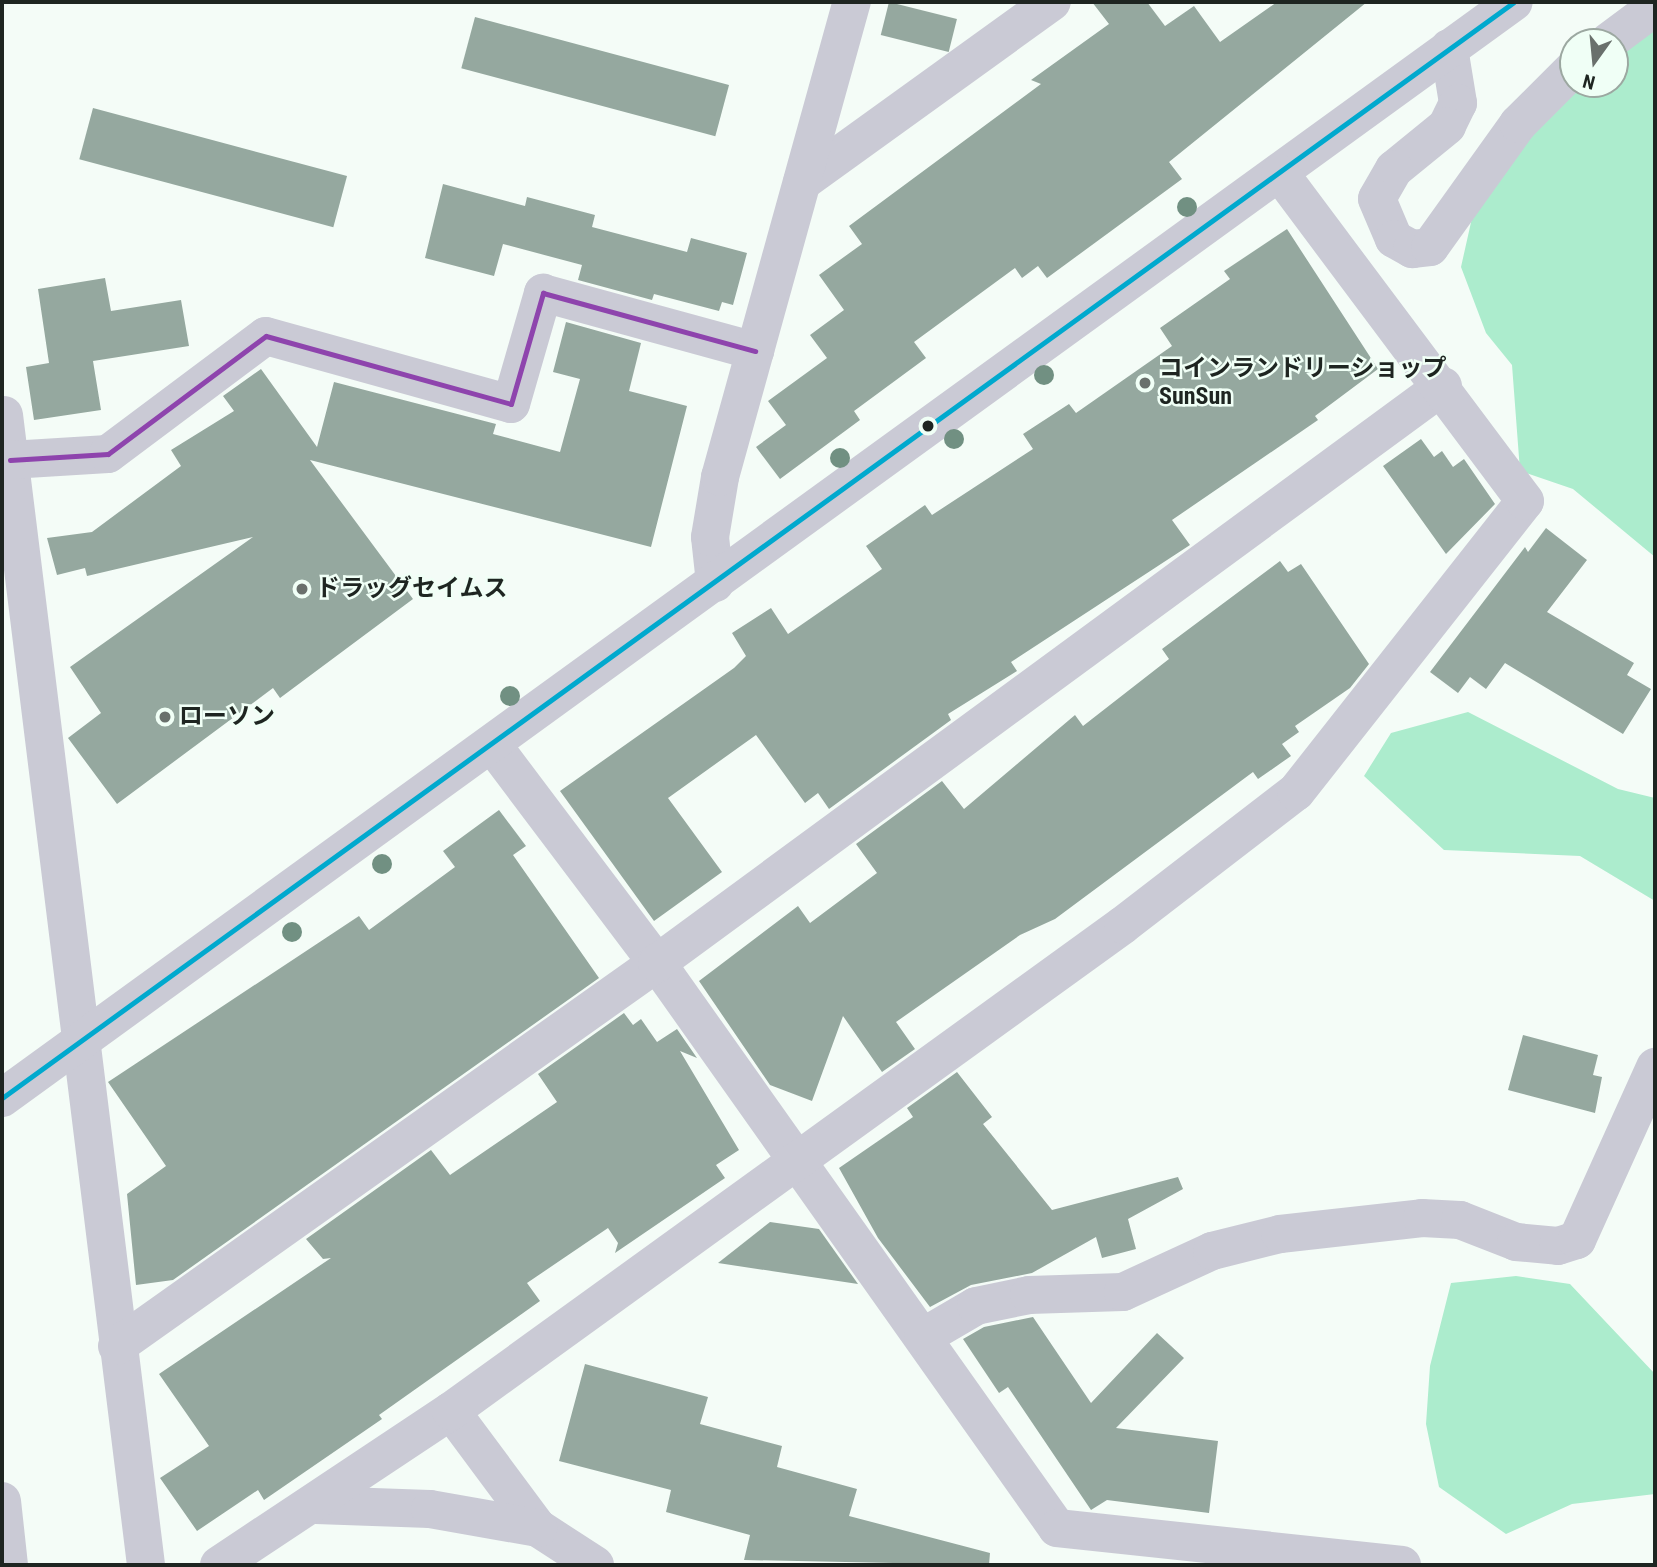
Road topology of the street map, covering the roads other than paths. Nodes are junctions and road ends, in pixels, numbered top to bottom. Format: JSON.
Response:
{"nodes":[{"id":1,"x":852,"y":2,"type":"edge"},
{"id":2,"x":1052,"y":2,"type":"edge"},
{"id":3,"x":1514,"y":2,"type":"edge"},
{"id":4,"x":1655,"y":7,"type":"edge"},
{"id":5,"x":1627,"y":28,"type":"edge"},
{"id":6,"x":1449,"y":48,"type":"junction"},
{"id":7,"x":1559,"y":83,"type":"edge"},
{"id":8,"x":1280,"y":173,"type":"junction"},
{"id":9,"x":802,"y":182,"type":"junction"},
{"id":10,"x":755,"y":351,"type":"junction"},
{"id":11,"x":1443,"y":386,"type":"junction"},
{"id":12,"x":3,"y":409,"type":"edge"},
{"id":13,"x":10,"y":460,"type":"junction"},
{"id":14,"x":715,"y":583,"type":"junction"},
{"id":15,"x":494,"y":747,"type":"junction"},
{"id":16,"x":657,"y":962,"type":"junction"},
{"id":17,"x":83,"y":1043,"type":"junction"},
{"id":18,"x":1655,"y":1067,"type":"edge"},
{"id":19,"x":2,"y":1098,"type":"edge"},
{"id":20,"x":797,"y":1160,"type":"junction"},
{"id":21,"x":923,"y":1337,"type":"junction"},
{"id":22,"x":117,"y":1346,"type":"junction"},
{"id":23,"x":451,"y":1411,"type":"junction"},
{"id":24,"x":2,"y":1501,"type":"edge"},
{"id":25,"x":316,"y":1505,"type":"junction"},
{"id":26,"x":538,"y":1528,"type":"junction"},
{"id":27,"x":9,"y":1565,"type":"edge"},
{"id":28,"x":146,"y":1565,"type":"edge"},
{"id":29,"x":219,"y":1565,"type":"edge"},
{"id":30,"x":595,"y":1565,"type":"edge"},
{"id":31,"x":1402,"y":1565,"type":"edge"}],
"edges":[{"from":1,"to":9,"type":"street"},
{"from":2,"to":9,"type":"street"},
{"from":3,"to":6,"type":"street"},
{"from":4,"to":5,"type":"street"},
{"from":6,"to":7,"type":"street"},
{"from":6,"to":8,"type":"street"},
{"from":8,"to":11,"type":"street"},
{"from":8,"to":14,"type":"street"},
{"from":9,"to":10,"type":"street"},
{"from":10,"to":13,"type":"street"},
{"from":10,"to":14,"type":"street"},
{"from":11,"to":16,"type":"street"},
{"from":11,"to":20,"type":"street"},
{"from":12,"to":13,"type":"street"},
{"from":13,"to":17,"type":"street"},
{"from":14,"to":15,"type":"street"},
{"from":15,"to":16,"type":"street"},
{"from":15,"to":17,"type":"street"},
{"from":16,"to":20,"type":"street"},
{"from":16,"to":22,"type":"street"},
{"from":17,"to":19,"type":"street"},
{"from":17,"to":22,"type":"street"},
{"from":18,"to":21,"type":"street"},
{"from":20,"to":21,"type":"street"},
{"from":20,"to":23,"type":"street"},
{"from":21,"to":31,"type":"street"},
{"from":22,"to":28,"type":"street"},
{"from":23,"to":25,"type":"street"},
{"from":23,"to":26,"type":"street"},
{"from":24,"to":27,"type":"street"},
{"from":25,"to":26,"type":"street"},
{"from":25,"to":29,"type":"street"},
{"from":26,"to":30,"type":"street"}]}
